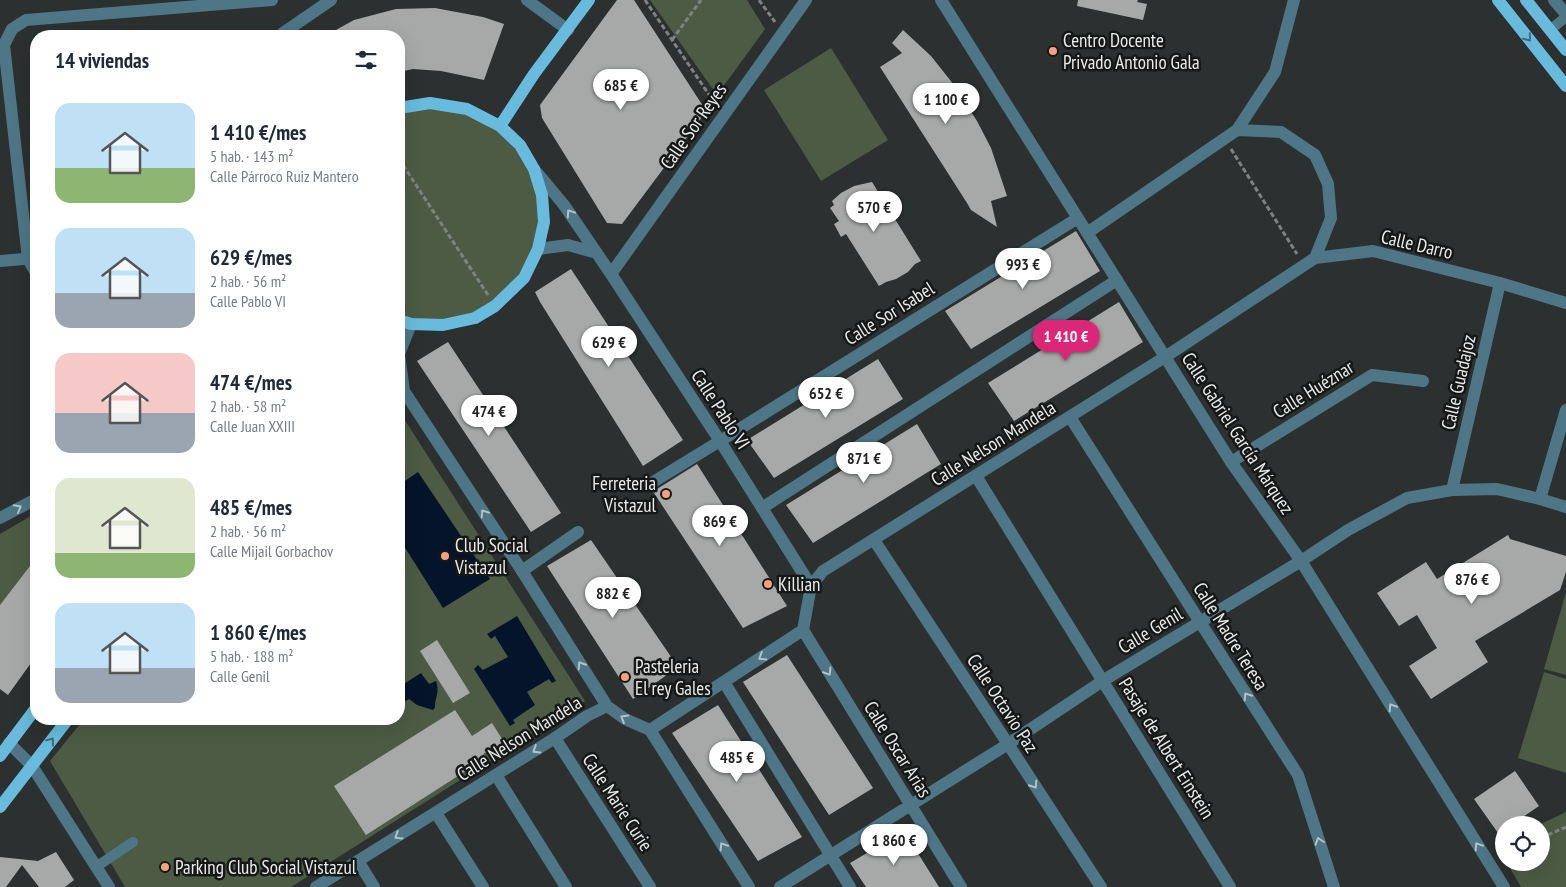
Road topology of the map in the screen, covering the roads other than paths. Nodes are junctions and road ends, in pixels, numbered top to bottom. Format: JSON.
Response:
{"nodes":[{"id":1,"x":272,"y":0,"type":"edge"},
{"id":2,"x":331,"y":0,"type":"edge"},
{"id":3,"x":527,"y":0,"type":"edge"},
{"id":4,"x":590,"y":0,"type":"edge"},
{"id":5,"x":806,"y":0,"type":"edge"},
{"id":6,"x":941,"y":0,"type":"edge"},
{"id":7,"x":1294,"y":0,"type":"edge"},
{"id":8,"x":1498,"y":0,"type":"edge"},
{"id":9,"x":1526,"y":0,"type":"edge"},
{"id":10,"x":1554,"y":0,"type":"edge"},
{"id":11,"x":1566,"y":16,"type":"edge"},
{"id":12,"x":287,"y":30,"type":"edge"},
{"id":13,"x":568,"y":30,"type":"junction"},
{"id":14,"x":1550,"y":30,"type":"junction"},
{"id":15,"x":1566,"y":50,"type":"edge"},
{"id":16,"x":1566,"y":86,"type":"edge"},
{"id":17,"x":405,"y":107,"type":"edge"},
{"id":18,"x":500,"y":126,"type":"junction"},
{"id":19,"x":1237,"y":130,"type":"junction"},
{"id":20,"x":534,"y":169,"type":"junction"},
{"id":21,"x":1078,"y":218,"type":"junction"},
{"id":22,"x":1087,"y":233,"type":"junction"},
{"id":23,"x":30,"y":243,"type":"edge"},
{"id":24,"x":538,"y":249,"type":"junction"},
{"id":25,"x":597,"y":253,"type":"junction"},
{"id":26,"x":30,"y":258,"type":"edge"},
{"id":27,"x":0,"y":261,"type":"edge"},
{"id":28,"x":1310,"y":261,"type":"junction"},
{"id":29,"x":611,"y":274,"type":"junction"},
{"id":30,"x":1117,"y":280,"type":"junction"},
{"id":31,"x":1500,"y":283,"type":"junction"},
{"id":32,"x":1566,"y":303,"type":"edge"},
{"id":33,"x":405,"y":323,"type":"edge"},
{"id":34,"x":1165,"y":357,"type":"junction"},
{"id":35,"x":1423,"y":381,"type":"dead end"},
{"id":36,"x":405,"y":393,"type":"edge"},
{"id":37,"x":1566,"y":410,"type":"edge"},
{"id":38,"x":1070,"y":417,"type":"junction"},
{"id":39,"x":720,"y":441,"type":"junction"},
{"id":40,"x":1231,"y":462,"type":"junction"},
{"id":41,"x":976,"y":476,"type":"junction"},
{"id":42,"x":653,"y":482,"type":"dead end"},
{"id":43,"x":1452,"y":490,"type":"junction"},
{"id":44,"x":1540,"y":499,"type":"junction"},
{"id":45,"x":30,"y":502,"type":"edge"},
{"id":46,"x":1566,"y":507,"type":"edge"},
{"id":47,"x":762,"y":508,"type":"junction"},
{"id":48,"x":0,"y":518,"type":"edge"},
{"id":49,"x":578,"y":532,"type":"dead end"},
{"id":50,"x":874,"y":540,"type":"junction"},
{"id":51,"x":1301,"y":561,"type":"junction"},
{"id":52,"x":522,"y":571,"type":"junction"},
{"id":53,"x":811,"y":586,"type":"junction"},
{"id":54,"x":1200,"y":622,"type":"junction"},
{"id":55,"x":803,"y":630,"type":"junction"},
{"id":56,"x":1104,"y":680,"type":"junction"},
{"id":57,"x":724,"y":682,"type":"junction"},
{"id":58,"x":606,"y":706,"type":"junction"},
{"id":59,"x":30,"y":716,"type":"edge"},
{"id":60,"x":63,"y":725,"type":"edge"},
{"id":61,"x":650,"y":730,"type":"junction"},
{"id":62,"x":555,"y":738,"type":"junction"},
{"id":63,"x":9,"y":743,"type":"junction"},
{"id":64,"x":1008,"y":744,"type":"junction"},
{"id":65,"x":0,"y":756,"type":"edge"},
{"id":66,"x":32,"y":766,"type":"junction"},
{"id":67,"x":496,"y":775,"type":"junction"},
{"id":68,"x":910,"y":805,"type":"junction"},
{"id":69,"x":0,"y":808,"type":"edge"},
{"id":70,"x":436,"y":812,"type":"junction"},
{"id":71,"x":133,"y":842,"type":"dead end"},
{"id":72,"x":830,"y":855,"type":"junction"},
{"id":73,"x":358,"y":861,"type":"junction"},
{"id":74,"x":96,"y":867,"type":"junction"},
{"id":75,"x":109,"y":887,"type":"edge"},
{"id":76,"x":316,"y":887,"type":"edge"},
{"id":77,"x":374,"y":887,"type":"edge"},
{"id":78,"x":483,"y":887,"type":"edge"},
{"id":79,"x":566,"y":887,"type":"edge"},
{"id":80,"x":650,"y":887,"type":"edge"},
{"id":81,"x":749,"y":887,"type":"edge"},
{"id":82,"x":780,"y":887,"type":"edge"},
{"id":83,"x":850,"y":887,"type":"edge"},
{"id":84,"x":961,"y":887,"type":"edge"},
{"id":85,"x":1100,"y":887,"type":"edge"},
{"id":86,"x":1230,"y":887,"type":"edge"},
{"id":87,"x":1334,"y":887,"type":"edge"},
{"id":88,"x":1504,"y":887,"type":"edge"}],
"edges":[{"from":1,"to":23,"type":"street"},
{"from":2,"to":12,"type":"street"},
{"from":3,"to":13,"type":"street"},
{"from":4,"to":13,"type":"main road"},
{"from":5,"to":29,"type":"street","name":"Calle Sor Reyes"},
{"from":6,"to":21,"type":"street","name":"Calle Gabriel García Márquez"},
{"from":7,"to":19,"type":"street"},
{"from":8,"to":16,"type":"main road","one_way":true},
{"from":9,"to":14,"type":"main road"},
{"from":10,"to":11,"type":"street"},
{"from":11,"to":14,"type":"lane"},
{"from":13,"to":18,"type":"main road"},
{"from":14,"to":15,"type":"main road"},
{"from":17,"to":18,"type":"main road"},
{"from":18,"to":20,"type":"main road"},
{"from":19,"to":22,"type":"street"},
{"from":19,"to":28,"type":"street"},
{"from":20,"to":24,"type":"main road"},
{"from":25,"to":20,"type":"street","name":"Calle Pablo VI","one_way":true},
{"from":21,"to":22,"type":"street","name":"Calle Gabriel García Márquez"},
{"from":21,"to":39,"type":"street","name":"Calle Sor Isabel"},
{"from":22,"to":30,"type":"street","name":"Calle Gabriel García Márquez"},
{"from":24,"to":25,"type":"street"},
{"from":24,"to":33,"type":"main road"},
{"from":25,"to":29,"type":"street","name":"Calle Pablo VI"},
{"from":26,"to":27,"type":"street"},
{"from":28,"to":31,"type":"street","name":"Calle Darro"},
{"from":28,"to":34,"type":"street","name":"Calle Darro"},
{"from":29,"to":39,"type":"street","name":"Calle Pablo VI"},
{"from":30,"to":34,"type":"street","name":"Calle Gabriel García Márquez"},
{"from":30,"to":47,"type":"street"},
{"from":31,"to":32,"type":"street","name":"Calle Darro"},
{"from":31,"to":43,"type":"street","name":"Calle Guadajoz"},
{"from":34,"to":38,"type":"street","name":"Calle Nelson Mandela"},
{"from":34,"to":40,"type":"street","name":"Calle Gabriel García Márquez"},
{"from":35,"to":40,"type":"street","name":"Calle Huéznar"},
{"from":52,"to":36,"type":"street","one_way":true},
{"from":37,"to":44,"type":"street"},
{"from":38,"to":41,"type":"street","name":"Calle Nelson Mandela"},
{"from":38,"to":54,"type":"street","name":"Calle Madre Teresa"},
{"from":39,"to":42,"type":"street","name":"Calle Sor Isabel"},
{"from":39,"to":47,"type":"street","name":"Calle Pablo VI"},
{"from":40,"to":51,"type":"street","name":"Calle Gabriel García Márquez"},
{"from":41,"to":50,"type":"street","name":"Calle Nelson Mandela"},
{"from":41,"to":56,"type":"street","name":"Pasaje de Albert Einstein"},
{"from":43,"to":44,"type":"street","name":"Calle Genil"},
{"from":43,"to":51,"type":"street","name":"Calle Genil"},
{"from":44,"to":46,"type":"street","name":"Calle Genil"},
{"from":48,"to":45,"type":"street","one_way":true},
{"from":47,"to":53,"type":"street","name":"Calle Pablo VI"},
{"from":49,"to":52,"type":"street"},
{"from":50,"to":53,"type":"street","name":"Calle Nelson Mandela"},
{"from":50,"to":64,"type":"street","name":"Calle Octavio Paz"},
{"from":51,"to":54,"type":"street","name":"Calle Genil"},
{"from":88,"to":51,"type":"street","name":"Calle Gabriel García Márquez","one_way":true},
{"from":58,"to":52,"type":"street","one_way":true},
{"from":53,"to":55,"type":"street"},
{"from":54,"to":56,"type":"street","name":"Calle Genil"},
{"from":87,"to":54,"type":"street","name":"Calle Madre Teresa","one_way":true},
{"from":55,"to":57,"type":"street","one_way":true},
{"from":55,"to":68,"type":"street","name":"Calle Oscar Arias","one_way":true},
{"from":56,"to":64,"type":"street","name":"Calle Genil"},
{"from":56,"to":86,"type":"street","name":"Pasaje de Albert Einstein"},
{"from":57,"to":61,"type":"street"},
{"from":57,"to":72,"type":"street"},
{"from":61,"to":58,"type":"street","name":"Calle Nelson Mandela","one_way":true},
{"from":58,"to":62,"type":"street","name":"Calle Nelson Mandela"},
{"from":59,"to":63,"type":"main road"},
{"from":66,"to":60,"type":"main road","one_way":true},
{"from":81,"to":61,"type":"street","one_way":true},
{"from":62,"to":67,"type":"street","name":"Calle Nelson Mandela","one_way":true},
{"from":62,"to":80,"type":"street","name":"Calle Marie Curie"},
{"from":63,"to":65,"type":"main road"},
{"from":63,"to":66,"type":"street"},
{"from":64,"to":68,"type":"street","name":"Calle Genil"},
{"from":64,"to":85,"type":"street","name":"Calle Octavio Paz","one_way":true},
{"from":66,"to":69,"type":"main road"},
{"from":66,"to":74,"type":"street"},
{"from":67,"to":70,"type":"street","name":"Calle Nelson Mandela"},
{"from":67,"to":79,"type":"street"},
{"from":68,"to":72,"type":"street","name":"Calle Genil"},
{"from":68,"to":84,"type":"street","name":"Calle Oscar Arias"},
{"from":70,"to":73,"type":"street","name":"Calle Nelson Mandela","one_way":true},
{"from":70,"to":78,"type":"street"},
{"from":71,"to":74,"type":"lane"},
{"from":72,"to":82,"type":"street","name":"Calle Genil"},
{"from":72,"to":83,"type":"street"},
{"from":73,"to":76,"type":"street","name":"Calle Nelson Mandela"},
{"from":73,"to":77,"type":"street"},
{"from":74,"to":75,"type":"street"}]}
